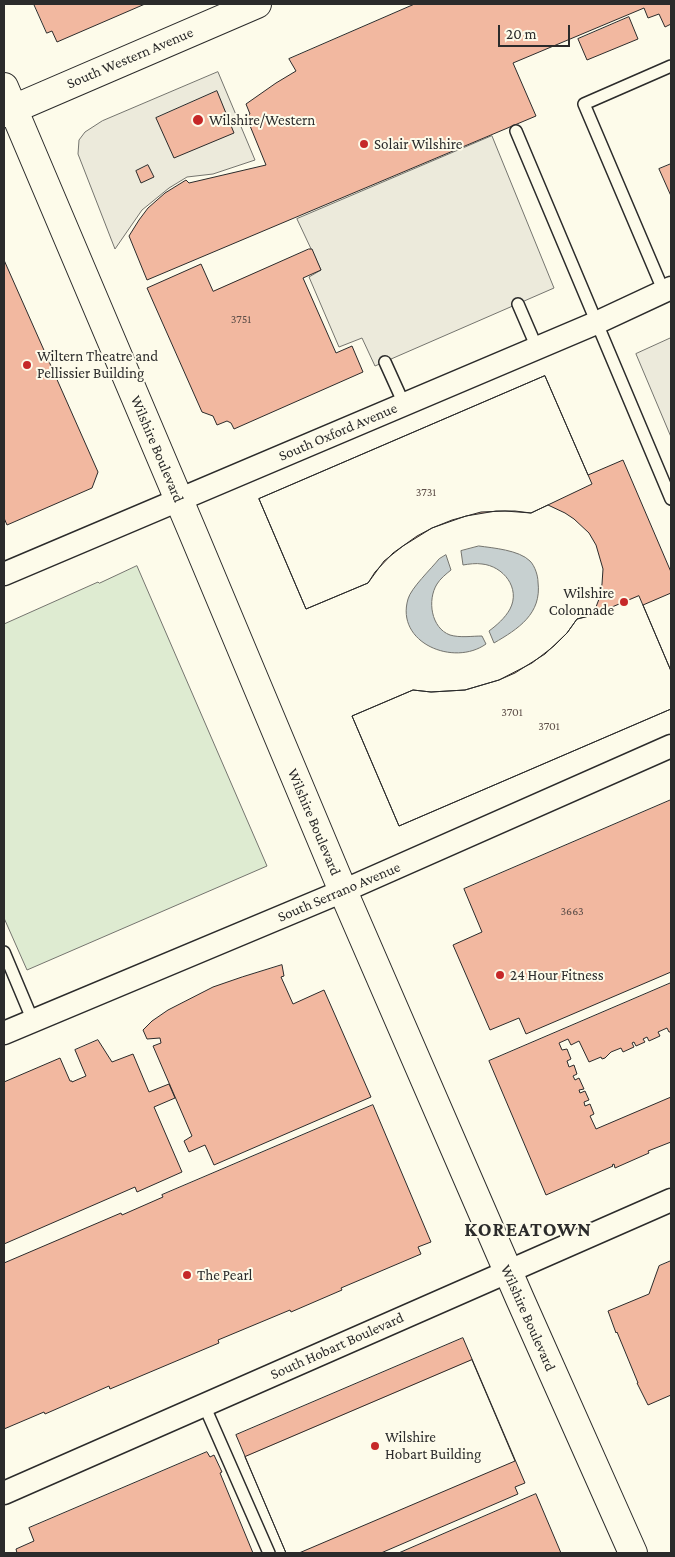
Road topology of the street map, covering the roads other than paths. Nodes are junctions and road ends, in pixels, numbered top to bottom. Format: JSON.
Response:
{"nodes":[{"id":1,"x":257,"y":4,"type":"edge"},
{"id":2,"x":671,"y":66,"type":"edge"},
{"id":3,"x":7,"y":103,"type":"edge"},
{"id":4,"x":516,"y":131,"type":"dead end"},
{"id":5,"x":668,"y":290,"type":"edge"},
{"id":6,"x":518,"y":304,"type":"dead end"},
{"id":7,"x":596,"y":323,"type":"junction"},
{"id":8,"x":537,"y":348,"type":"junction"},
{"id":9,"x":385,"y":362,"type":"dead end"},
{"id":10,"x":404,"y":404,"type":"junction"},
{"id":11,"x":670,"y":494,"type":"edge"},
{"id":12,"x":178,"y":499,"type":"junction"},
{"id":13,"x":4,"y":574,"type":"edge"},
{"id":14,"x":671,"y":746,"type":"edge"},
{"id":15,"x":343,"y":892,"type":"junction"},
{"id":16,"x":4,"y":952,"type":"edge"},
{"id":17,"x":33,"y":1021,"type":"junction"},
{"id":18,"x":4,"y":1033,"type":"edge"},
{"id":19,"x":671,"y":1200,"type":"edge"},
{"id":20,"x":508,"y":1271,"type":"junction"},
{"id":21,"x":204,"y":1405,"type":"junction"},
{"id":22,"x":4,"y":1493,"type":"edge"},
{"id":23,"x":269,"y":1553,"type":"edge"},
{"id":24,"x":633,"y":1553,"type":"edge"}],
"edges":[{"from":1,"to":3,"type":"main road","name":"South Western Avenue"},
{"from":2,"to":5,"type":"lane"},
{"from":3,"to":12,"type":"main road","name":"Wilshire Boulevard"},
{"from":4,"to":7,"type":"lane"},
{"from":5,"to":7,"type":"street","name":"South Oxford Avenue"},
{"from":6,"to":8,"type":"lane"},
{"from":7,"to":8,"type":"street","name":"South Oxford Avenue"},
{"from":7,"to":11,"type":"lane"},
{"from":8,"to":10,"type":"street","name":"South Oxford Avenue"},
{"from":9,"to":10,"type":"lane"},
{"from":10,"to":12,"type":"street","name":"South Oxford Avenue"},
{"from":12,"to":13,"type":"street","name":"South Oxford Avenue"},
{"from":12,"to":15,"type":"main road","name":"Wilshire Boulevard"},
{"from":14,"to":15,"type":"street","name":"South Serrano Avenue"},
{"from":15,"to":17,"type":"street","name":"South Serrano Avenue"},
{"from":15,"to":20,"type":"main road","name":"Wilshire Boulevard"},
{"from":16,"to":17,"type":"lane"},
{"from":17,"to":18,"type":"street","name":"South Serrano Avenue"},
{"from":19,"to":20,"type":"street","name":"South Hobart Boulevard"},
{"from":20,"to":21,"type":"street","name":"South Hobart Boulevard"},
{"from":20,"to":24,"type":"main road","name":"Wilshire Boulevard"},
{"from":21,"to":22,"type":"street","name":"South Hobart Boulevard"},
{"from":21,"to":23,"type":"lane"}]}
